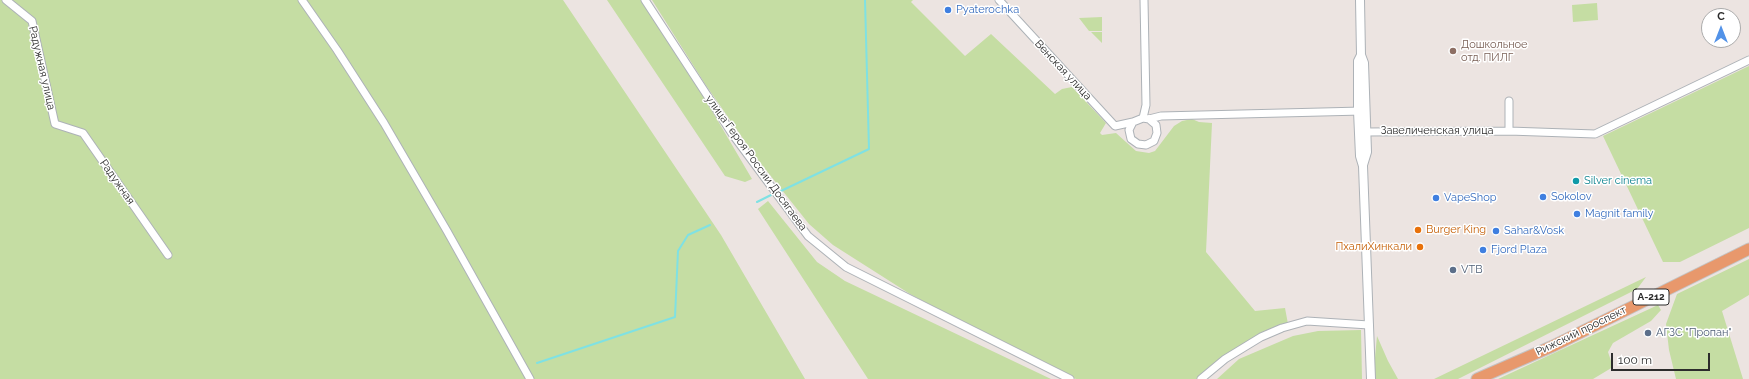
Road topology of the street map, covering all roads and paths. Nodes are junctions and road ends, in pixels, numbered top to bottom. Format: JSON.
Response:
{"nodes":[{"id":1,"x":6,"y":0,"type":"edge"},
{"id":2,"x":302,"y":0,"type":"edge"},
{"id":3,"x":645,"y":0,"type":"edge"},
{"id":4,"x":999,"y":0,"type":"edge"},
{"id":5,"x":1144,"y":0,"type":"edge"},
{"id":6,"x":1360,"y":0,"type":"edge"},
{"id":7,"x":1749,"y":60,"type":"edge"},
{"id":8,"x":1509,"y":101,"type":"dead end"},
{"id":9,"x":1362,"y":111,"type":"junction"},
{"id":10,"x":1146,"y":118,"type":"junction"},
{"id":11,"x":1133,"y":122,"type":"junction"},
{"id":12,"x":55,"y":124,"type":"joint"},
{"id":13,"x":1509,"y":131,"type":"junction"},
{"id":14,"x":1366,"y":132,"type":"junction"},
{"id":15,"x":1362,"y":166,"type":"junction"},
{"id":16,"x":1749,"y":249,"type":"edge"},
{"id":17,"x":168,"y":255,"type":"dead end"},
{"id":18,"x":1369,"y":325,"type":"junction"},
{"id":19,"x":530,"y":379,"type":"edge"},
{"id":20,"x":1070,"y":379,"type":"edge"},
{"id":21,"x":1202,"y":379,"type":"edge"},
{"id":22,"x":1371,"y":379,"type":"edge"},
{"id":23,"x":1477,"y":379,"type":"edge"}],
"edges":[{"from":1,"to":12,"type":"street","name":"Радужная улица"},
{"from":2,"to":19,"type":"street"},
{"from":3,"to":20,"type":"street","name":"улица Героя России Досягаева"},
{"from":4,"to":11,"type":"street","name":"Венская улица"},
{"from":5,"to":10,"type":"street"},
{"from":6,"to":9,"type":"street"},
{"from":7,"to":13,"type":"street","name":"Завеличенская улица"},
{"from":8,"to":13,"type":"street","name":"Завеличенская улица"},
{"from":9,"to":10,"type":"street"},
{"from":9,"to":14,"type":"street"},
{"from":9,"to":15,"type":"street"},
{"from":10,"to":11,"type":"street"},
{"from":10,"to":11,"type":"street"},
{"from":12,"to":17,"type":"street","name":"Радужная"},
{"from":13,"to":14,"type":"street","name":"Завеличенская улица"},
{"from":14,"to":15,"type":"street"},
{"from":15,"to":18,"type":"street"},
{"from":16,"to":23,"type":"highway","name":"Рижский проспект","number":"А-212"},
{"from":18,"to":21,"type":"street"},
{"from":18,"to":22,"type":"street"}]}
